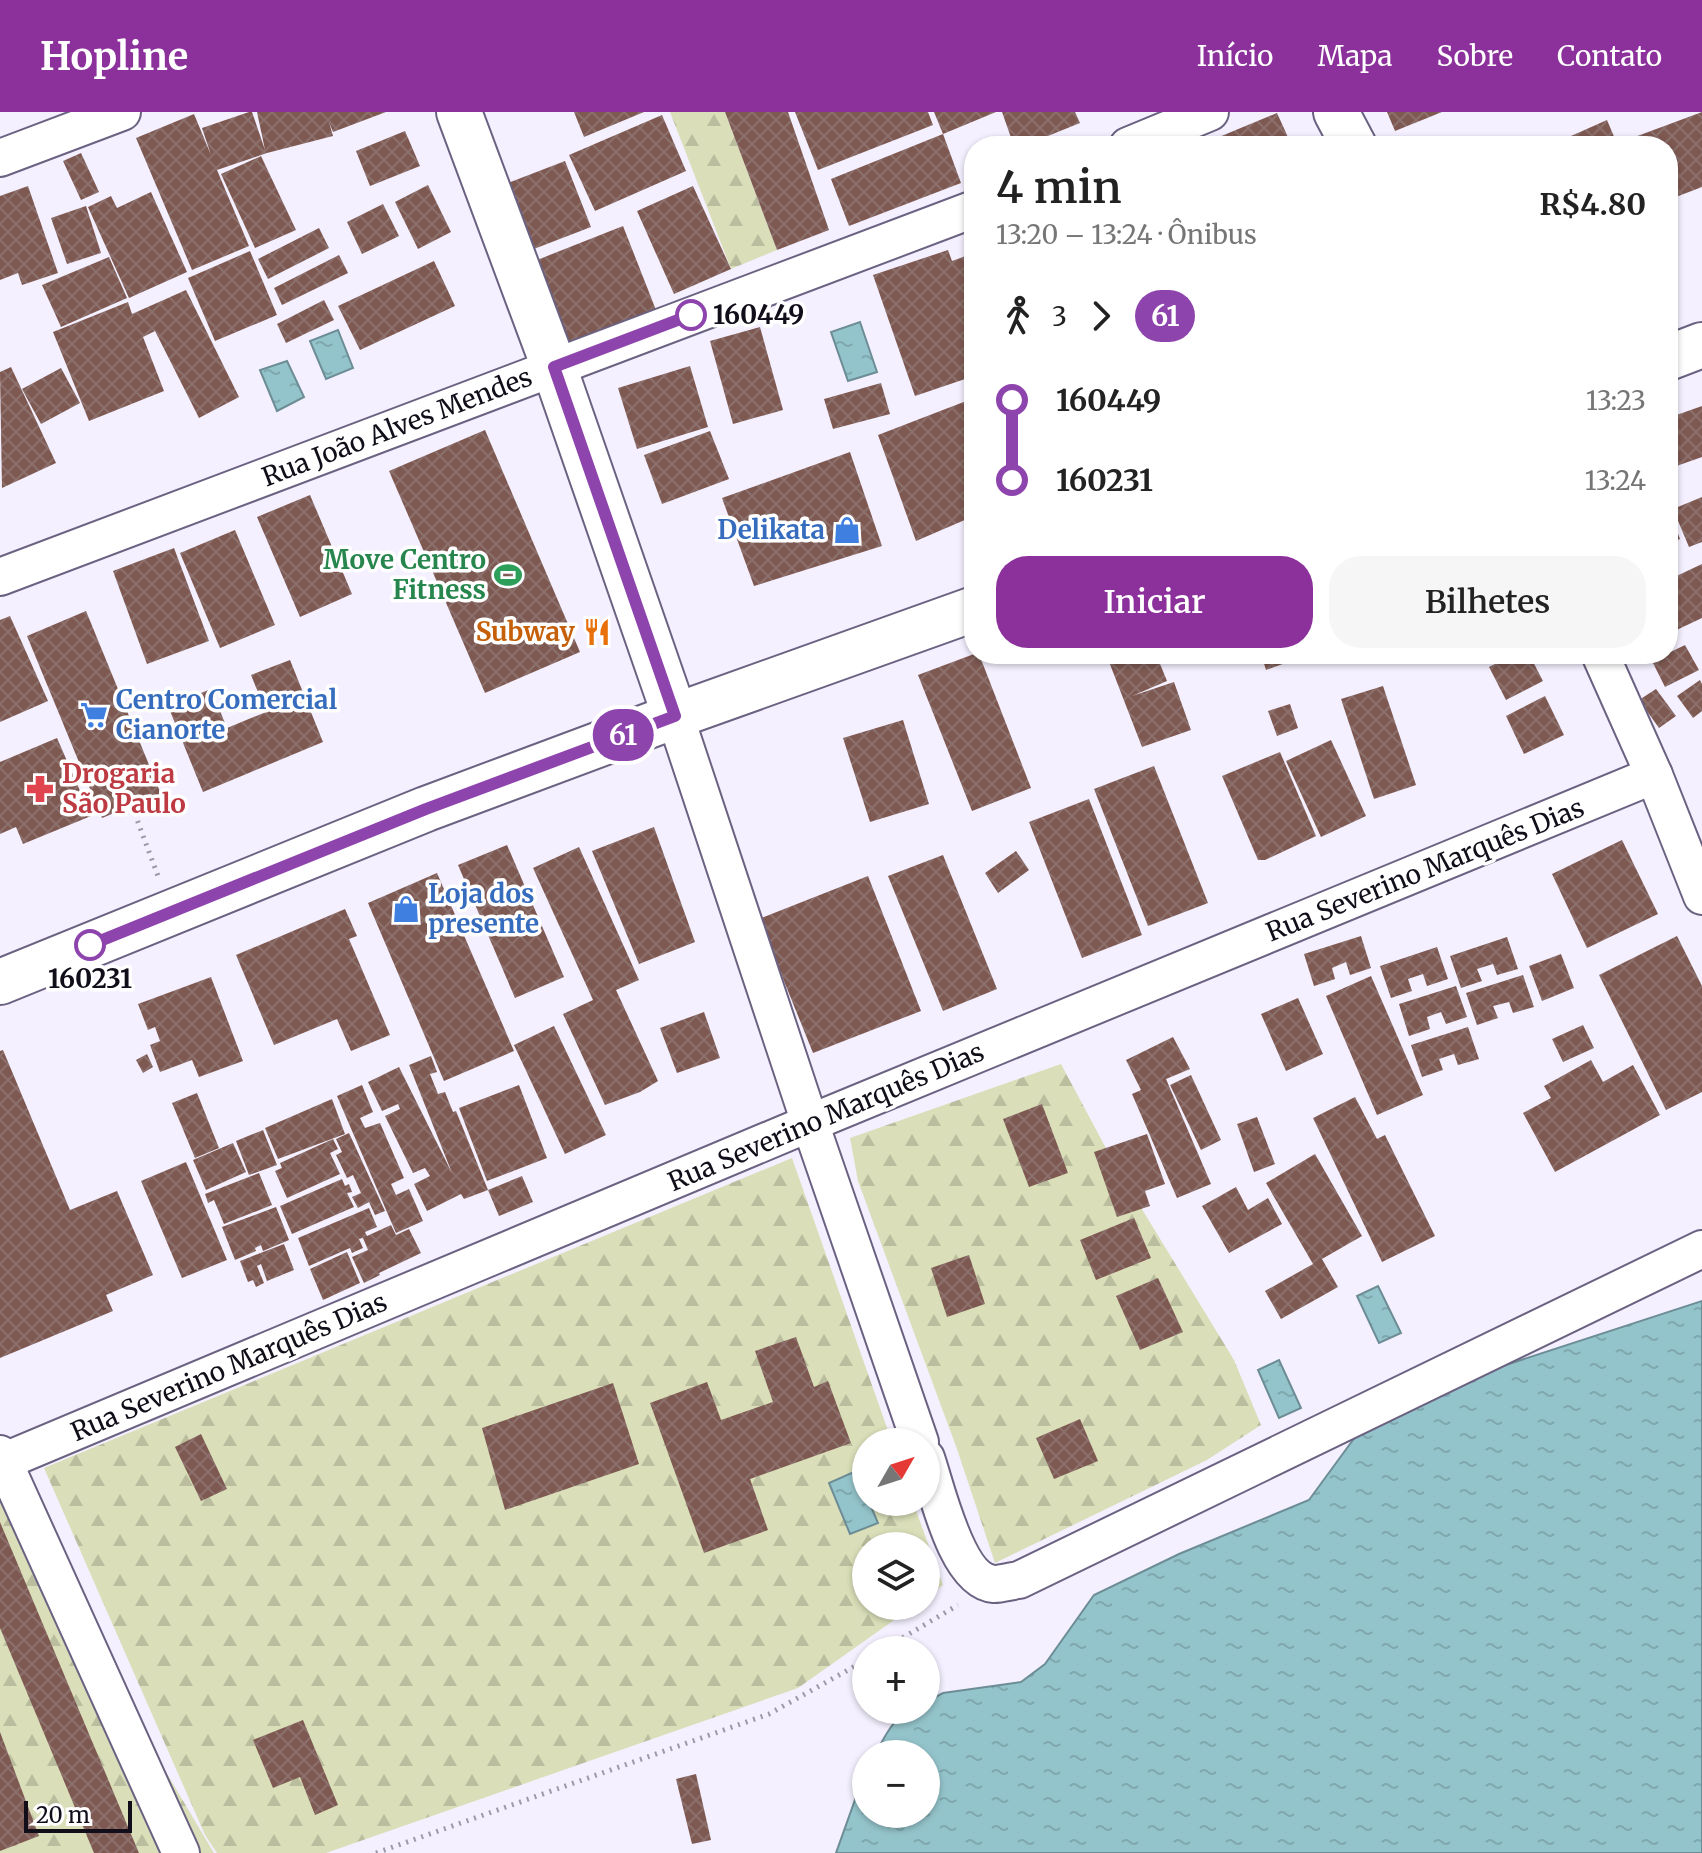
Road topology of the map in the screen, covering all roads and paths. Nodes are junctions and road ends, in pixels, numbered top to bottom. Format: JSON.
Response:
{"nodes":[{"id":1,"x":122,"y":112,"type":"edge"},
{"id":2,"x":459,"y":112,"type":"edge"},
{"id":3,"x":1210,"y":112,"type":"edge"},
{"id":4,"x":1336,"y":112,"type":"edge"},
{"id":5,"x":1152,"y":136,"type":"edge"},
{"id":6,"x":1349,"y":136,"type":"edge"},
{"id":7,"x":0,"y":158,"type":"edge"},
{"id":8,"x":964,"y":213,"type":"edge"},
{"id":9,"x":1702,"y":345,"type":"edge"},
{"id":10,"x":1678,"y":354,"type":"edge"},
{"id":11,"x":554,"y":367,"type":"junction"},
{"id":12,"x":0,"y":577,"type":"edge"},
{"id":13,"x":964,"y":613,"type":"edge"},
{"id":14,"x":1604,"y":664,"type":"edge"},
{"id":15,"x":675,"y":716,"type":"junction"},
{"id":16,"x":1654,"y":775,"type":"junction"},
{"id":17,"x":132,"y":806,"type":"dead end"},
{"id":18,"x":1702,"y":896,"type":"edge"},
{"id":19,"x":172,"y":911,"type":"junction"},
{"id":20,"x":0,"y":982,"type":"edge"},
{"id":21,"x":810,"y":1123,"type":"junction"},
{"id":22,"x":1702,"y":1249,"type":"edge"},
{"id":23,"x":915,"y":1428,"type":"edge"},
{"id":24,"x":1,"y":1460,"type":"edge"},
{"id":25,"x":940,"y":1499,"type":"edge"},
{"id":26,"x":993,"y":1584,"type":"junction"},
{"id":27,"x":906,"y":1636,"type":"edge"},
{"id":28,"x":852,"y":1668,"type":"edge"},
{"id":29,"x":181,"y":1853,"type":"edge"},
{"id":30,"x":376,"y":1853,"type":"edge"}],
"edges":[{"from":1,"to":7,"type":"street"},
{"from":2,"to":11,"type":"main road"},
{"from":3,"to":5,"type":"street"},
{"from":4,"to":6,"type":"main road"},
{"from":8,"to":11,"type":"street","name":"Rua João Alves Mendes"},
{"from":9,"to":10,"type":"main road"},
{"from":11,"to":12,"type":"street","name":"Rua João Alves Mendes"},
{"from":11,"to":15,"type":"main road"},
{"from":13,"to":15,"type":"main road"},
{"from":14,"to":16,"type":"street"},
{"from":15,"to":19,"type":"main road"},
{"from":15,"to":21,"type":"street"},
{"from":16,"to":18,"type":"street"},
{"from":16,"to":21,"type":"street","name":"Rua Severino Marquês Dias"},
{"from":17,"to":19,"type":"path"},
{"from":19,"to":20,"type":"main road"},
{"from":21,"to":23,"type":"street"},
{"from":21,"to":24,"type":"street","name":"Rua Severino Marquês Dias"},
{"from":22,"to":26,"type":"street"},
{"from":24,"to":29,"type":"street"},
{"from":25,"to":26,"type":"street"},
{"from":26,"to":27,"type":"path"},
{"from":28,"to":30,"type":"path"}]}
